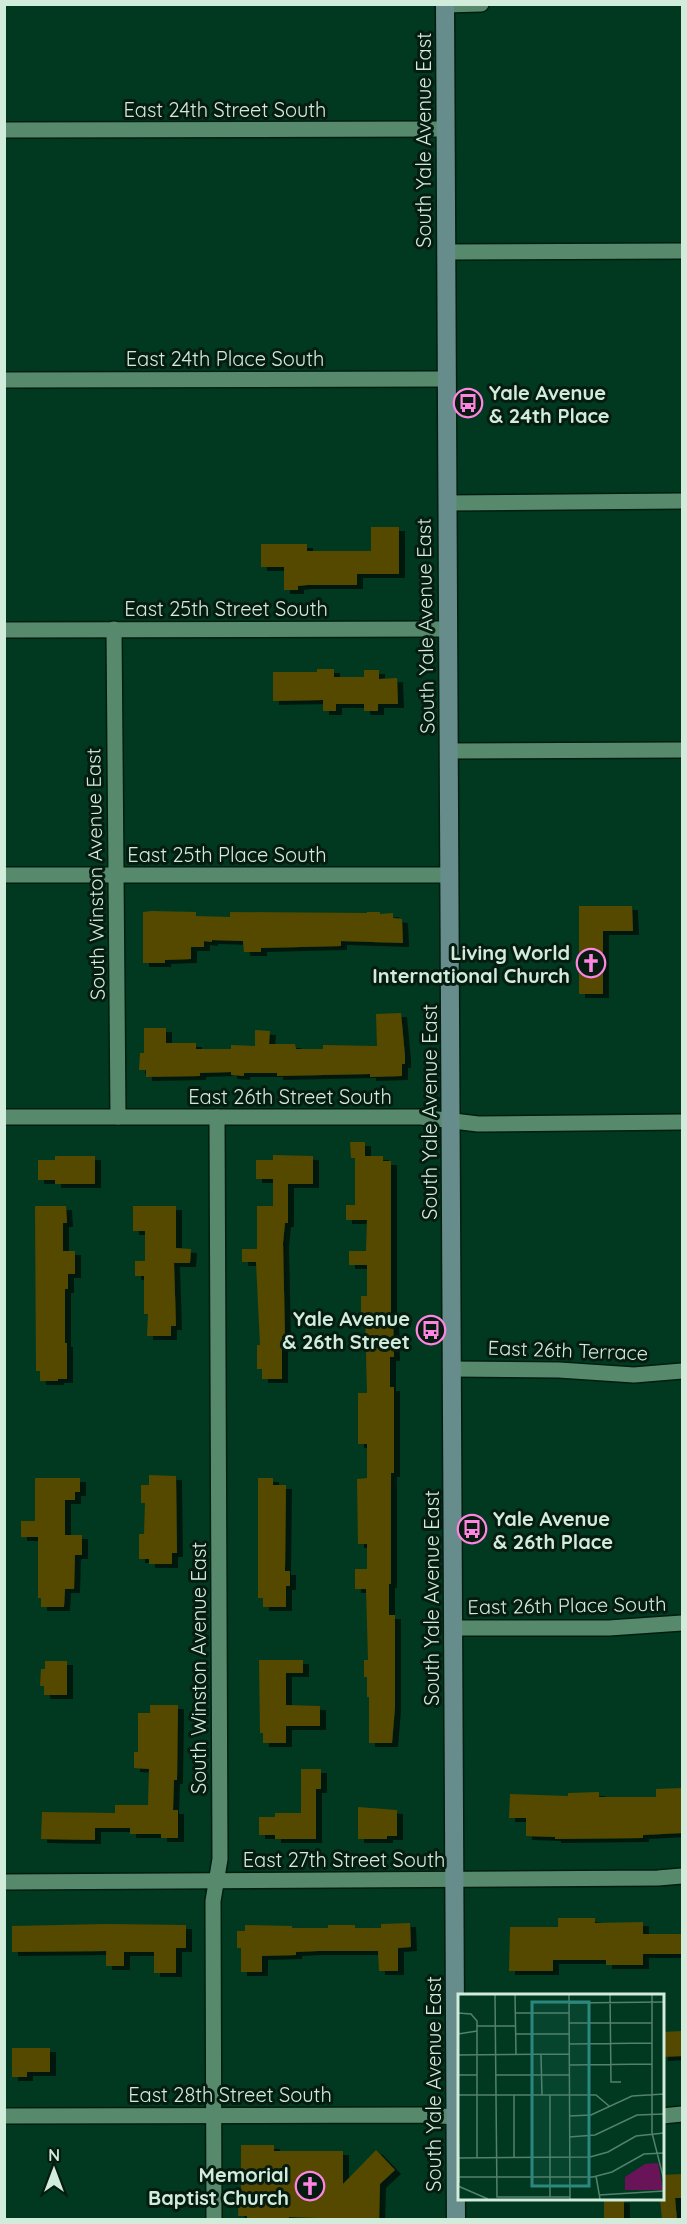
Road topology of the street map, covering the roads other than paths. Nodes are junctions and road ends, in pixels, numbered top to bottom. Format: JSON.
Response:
{"nodes":[{"id":1,"x":445,"y":4,"type":"edge"},
{"id":2,"x":481,"y":4,"type":"edge"},
{"id":3,"x":446,"y":129,"type":"junction"},
{"id":4,"x":4,"y":130,"type":"edge"},
{"id":5,"x":682,"y":251,"type":"edge"},
{"id":6,"x":446,"y":252,"type":"junction"},
{"id":7,"x":446,"y":379,"type":"junction"},
{"id":8,"x":4,"y":380,"type":"edge"},
{"id":9,"x":682,"y":501,"type":"edge"},
{"id":10,"x":447,"y":503,"type":"junction"},
{"id":11,"x":114,"y":629,"type":"junction"},
{"id":12,"x":448,"y":629,"type":"junction"},
{"id":13,"x":4,"y":630,"type":"edge"},
{"id":14,"x":682,"y":750,"type":"edge"},
{"id":15,"x":449,"y":751,"type":"junction"},
{"id":16,"x":4,"y":874,"type":"edge"},
{"id":17,"x":116,"y":874,"type":"junction"},
{"id":18,"x":450,"y":875,"type":"junction"},
{"id":19,"x":4,"y":1117,"type":"edge"},
{"id":20,"x":118,"y":1117,"type":"junction"},
{"id":21,"x":216,"y":1117,"type":"junction"},
{"id":22,"x":451,"y":1121,"type":"junction"},
{"id":23,"x":682,"y":1122,"type":"edge"},
{"id":24,"x":452,"y":1369,"type":"junction"},
{"id":25,"x":682,"y":1371,"type":"edge"},
{"id":26,"x":682,"y":1623,"type":"edge"},
{"id":27,"x":453,"y":1628,"type":"junction"},
{"id":28,"x":682,"y":1876,"type":"edge"},
{"id":29,"x":217,"y":1880,"type":"junction"},
{"id":30,"x":455,"y":1880,"type":"junction"},
{"id":31,"x":4,"y":1882,"type":"edge"},
{"id":32,"x":682,"y":2114,"type":"edge"},
{"id":33,"x":4,"y":2116,"type":"edge"},
{"id":34,"x":213,"y":2116,"type":"junction"},
{"id":35,"x":663,"y":2116,"type":"edge"},
{"id":36,"x":457,"y":2117,"type":"edge"},
{"id":37,"x":214,"y":2220,"type":"edge"},
{"id":38,"x":456,"y":2220,"type":"edge"}],
"edges":[{"from":1,"to":2,"type":"street"},
{"from":1,"to":3,"type":"main road","name":"South Yale Avenue East"},
{"from":3,"to":4,"type":"street","name":"East 24th Street South"},
{"from":3,"to":6,"type":"main road","name":"South Yale Avenue East"},
{"from":5,"to":6,"type":"street"},
{"from":6,"to":7,"type":"main road","name":"South Yale Avenue East"},
{"from":7,"to":8,"type":"street","name":"East 24th Place South"},
{"from":7,"to":10,"type":"main road","name":"South Yale Avenue East"},
{"from":9,"to":10,"type":"street"},
{"from":10,"to":12,"type":"main road","name":"South Yale Avenue East"},
{"from":11,"to":12,"type":"street","name":"East 25th Street South"},
{"from":11,"to":13,"type":"street","name":"East 25th Street South"},
{"from":11,"to":17,"type":"street","name":"South Winston Avenue East"},
{"from":12,"to":15,"type":"main road","name":"South Yale Avenue East"},
{"from":14,"to":15,"type":"street"},
{"from":15,"to":18,"type":"main road","name":"South Yale Avenue East"},
{"from":16,"to":17,"type":"street","name":"East 25th Place South"},
{"from":17,"to":18,"type":"street","name":"East 25th Place South"},
{"from":17,"to":20,"type":"street","name":"South Winston Avenue East"},
{"from":18,"to":22,"type":"main road","name":"South Yale Avenue East"},
{"from":19,"to":20,"type":"street","name":"East 26th Street South"},
{"from":20,"to":21,"type":"street","name":"East 26th Street South"},
{"from":21,"to":22,"type":"street","name":"East 26th Street South"},
{"from":21,"to":29,"type":"street","name":"South Winston Avenue East"},
{"from":22,"to":23,"type":"street","name":"East 26th Street South"},
{"from":22,"to":24,"type":"main road","name":"South Yale Avenue East"},
{"from":24,"to":25,"type":"street","name":"East 26th Terrace"},
{"from":24,"to":27,"type":"main road","name":"South Yale Avenue East"},
{"from":26,"to":27,"type":"street","name":"East 26th Place South"},
{"from":27,"to":30,"type":"main road","name":"South Yale Avenue East"},
{"from":28,"to":30,"type":"street","name":"East 27th Street South"},
{"from":29,"to":30,"type":"street","name":"East 27th Street South"},
{"from":29,"to":31,"type":"street","name":"East 27th Street South"},
{"from":29,"to":34,"type":"street","name":"South Winston Avenue East"},
{"from":30,"to":36,"type":"main road","name":"South Yale Avenue East"},
{"from":32,"to":35,"type":"street"},
{"from":33,"to":34,"type":"street","name":"East 28th Street South"},
{"from":34,"to":36,"type":"street","name":"East 28th Street South"},
{"from":34,"to":37,"type":"street","name":"South Winston Avenue East"},
{"from":36,"to":38,"type":"main road","name":"South Yale Avenue East"}]}
